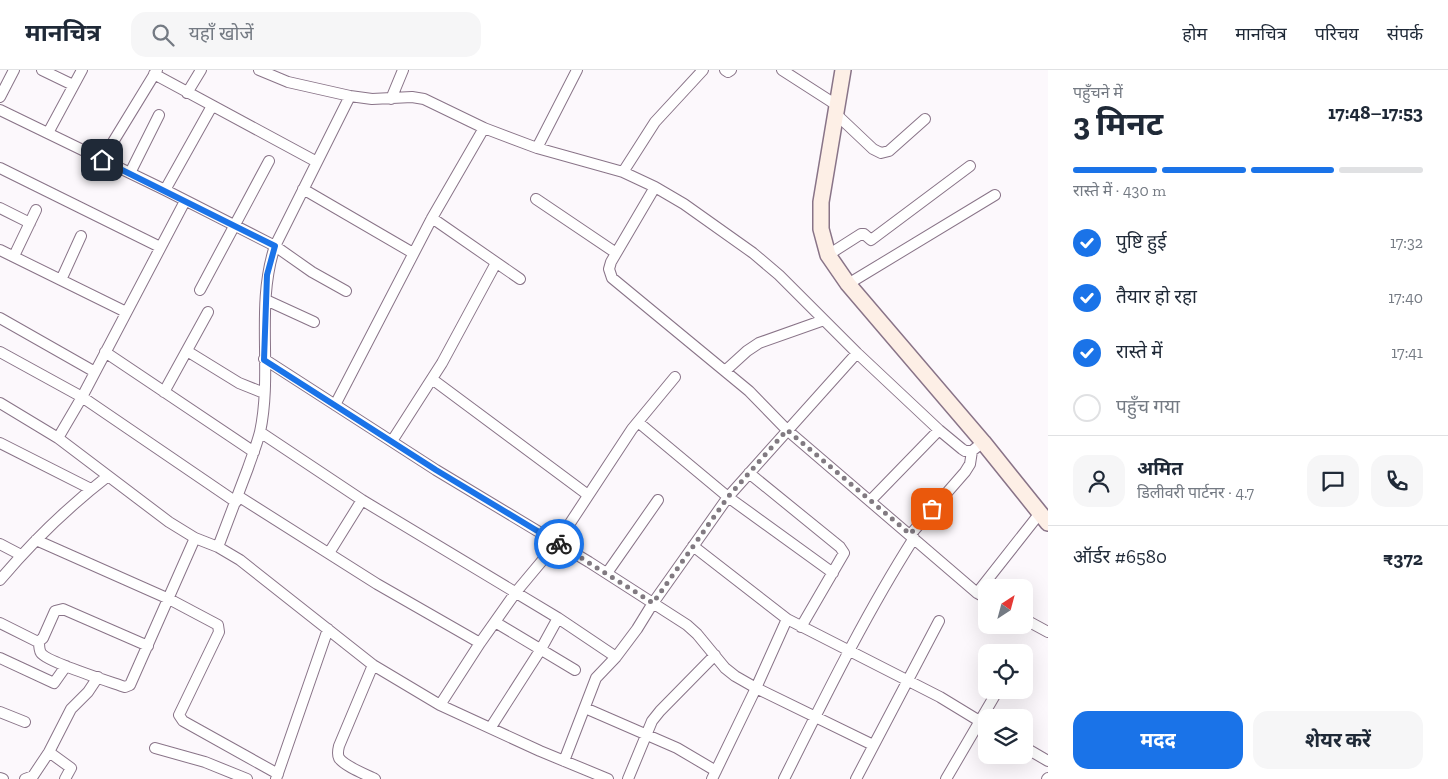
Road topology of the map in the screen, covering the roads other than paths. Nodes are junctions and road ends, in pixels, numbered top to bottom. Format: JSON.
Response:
{"nodes":[{"id":1,"x":14,"y":70,"type":"edge"},
{"id":2,"x":42,"y":70,"type":"edge"},
{"id":3,"x":82,"y":70,"type":"edge"},
{"id":4,"x":201,"y":70,"type":"edge"},
{"id":5,"x":259,"y":70,"type":"edge"},
{"id":6,"x":403,"y":70,"type":"edge"},
{"id":7,"x":577,"y":70,"type":"edge"},
{"id":8,"x":703,"y":70,"type":"edge"},
{"id":9,"x":725,"y":70,"type":"edge"},
{"id":10,"x":731,"y":70,"type":"edge"},
{"id":11,"x":782,"y":70,"type":"edge"},
{"id":12,"x":843,"y":70,"type":"edge"},
{"id":13,"x":156,"y":72,"type":"edge"},
{"id":14,"x":73,"y":86,"type":"junction"},
{"id":15,"x":187,"y":93,"type":"junction"},
{"id":16,"x":350,"y":96,"type":"junction"},
{"id":17,"x":0,"y":97,"type":"edge"},
{"id":18,"x":391,"y":99,"type":"junction"},
{"id":19,"x":212,"y":106,"type":"junction"},
{"id":20,"x":0,"y":110,"type":"edge"},
{"id":21,"x":837,"y":110,"type":"junction"},
{"id":22,"x":159,"y":115,"type":"dead end"},
{"id":23,"x":925,"y":119,"type":"dead end"},
{"id":24,"x":484,"y":128,"type":"junction"},
{"id":25,"x":48,"y":132,"type":"junction"},
{"id":26,"x":537,"y":148,"type":"junction"},
{"id":27,"x":102,"y":160,"type":"junction"},
{"id":28,"x":269,"y":161,"type":"dead end"},
{"id":29,"x":317,"y":162,"type":"junction"},
{"id":30,"x":970,"y":166,"type":"dead end"},
{"id":31,"x":0,"y":168,"type":"edge"},
{"id":32,"x":623,"y":172,"type":"junction"},
{"id":33,"x":130,"y":173,"type":"junction"},
{"id":34,"x":655,"y":188,"type":"junction"},
{"id":35,"x":303,"y":189,"type":"junction"},
{"id":36,"x":165,"y":190,"type":"junction"},
{"id":37,"x":995,"y":195,"type":"dead end"},
{"id":38,"x":536,"y":199,"type":"dead end"},
{"id":39,"x":185,"y":201,"type":"junction"},
{"id":40,"x":0,"y":208,"type":"edge"},
{"id":41,"x":36,"y":210,"type":"dead end"},
{"id":42,"x":432,"y":218,"type":"junction"},
{"id":43,"x":30,"y":223,"type":"junction"},
{"id":44,"x":234,"y":224,"type":"junction"},
{"id":45,"x":81,"y":236,"type":"dead end"},
{"id":46,"x":275,"y":246,"type":"junction"},
{"id":47,"x":160,"y":247,"type":"junction"},
{"id":48,"x":0,"y":250,"type":"edge"},
{"id":49,"x":413,"y":253,"type":"junction"},
{"id":50,"x":616,"y":253,"type":"junction"},
{"id":51,"x":828,"y":254,"type":"junction"},
{"id":52,"x":14,"y":256,"type":"junction"},
{"id":53,"x":496,"y":263,"type":"junction"},
{"id":54,"x":520,"y":279,"type":"dead end"},
{"id":55,"x":61,"y":280,"type":"junction"},
{"id":56,"x":848,"y":284,"type":"junction"},
{"id":57,"x":200,"y":290,"type":"dead end"},
{"id":58,"x":346,"y":291,"type":"dead end"},
{"id":59,"x":266,"y":300,"type":"junction"},
{"id":60,"x":126,"y":312,"type":"junction"},
{"id":61,"x":208,"y":312,"type":"dead end"},
{"id":62,"x":0,"y":318,"type":"edge"},
{"id":63,"x":824,"y":320,"type":"junction"},
{"id":64,"x":314,"y":322,"type":"dead end"},
{"id":65,"x":187,"y":351,"type":"junction"},
{"id":66,"x":0,"y":352,"type":"edge"},
{"id":67,"x":105,"y":352,"type":"junction"},
{"id":68,"x":857,"y":353,"type":"junction"},
{"id":69,"x":264,"y":360,"type":"junction"},
{"id":70,"x":725,"y":371,"type":"junction"},
{"id":71,"x":95,"y":372,"type":"junction"},
{"id":72,"x":675,"y":377,"type":"dead end"},
{"id":73,"x":432,"y":379,"type":"junction"},
{"id":74,"x":164,"y":392,"type":"junction"},
{"id":75,"x":264,"y":393,"type":"junction"},
{"id":76,"x":82,"y":397,"type":"junction"},
{"id":77,"x":0,"y":403,"type":"edge"},
{"id":78,"x":335,"y":405,"type":"junction"},
{"id":79,"x":638,"y":422,"type":"junction"},
{"id":80,"x":787,"y":430,"type":"junction"},
{"id":81,"x":939,"y":430,"type":"junction"},
{"id":82,"x":260,"y":432,"type":"junction"},
{"id":83,"x":58,"y":438,"type":"junction"},
{"id":84,"x":392,"y":441,"type":"junction"},
{"id":85,"x":0,"y":443,"type":"edge"},
{"id":86,"x":978,"y":446,"type":"junction"},
{"id":87,"x":254,"y":452,"type":"junction"},
{"id":88,"x":749,"y":473,"type":"junction"},
{"id":89,"x":108,"y":476,"type":"junction"},
{"id":90,"x":91,"y":489,"type":"junction"},
{"id":91,"x":588,"y":494,"type":"junction"},
{"id":92,"x":728,"y":497,"type":"junction"},
{"id":93,"x":237,"y":499,"type":"junction"},
{"id":94,"x":362,"y":500,"type":"junction"},
{"id":95,"x":658,"y":500,"type":"dead end"},
{"id":96,"x":870,"y":501,"type":"junction"},
{"id":97,"x":1044,"y":518,"type":"edge"},
{"id":98,"x":912,"y":536,"type":"junction"},
{"id":99,"x":195,"y":538,"type":"junction"},
{"id":100,"x":36,"y":540,"type":"junction"},
{"id":101,"x":557,"y":543,"type":"junction"},
{"id":102,"x":0,"y":544,"type":"edge"},
{"id":103,"x":693,"y":546,"type":"junction"},
{"id":104,"x":218,"y":547,"type":"junction"},
{"id":105,"x":329,"y":553,"type":"junction"},
{"id":106,"x":21,"y":555,"type":"junction"},
{"id":107,"x":833,"y":573,"type":"junction"},
{"id":108,"x":607,"y":574,"type":"junction"},
{"id":109,"x":995,"y":579,"type":"edge"},
{"id":110,"x":0,"y":580,"type":"edge"},
{"id":111,"x":516,"y":592,"type":"junction"},
{"id":112,"x":978,"y":592,"type":"edge"},
{"id":113,"x":169,"y":599,"type":"junction"},
{"id":114,"x":653,"y":603,"type":"junction"},
{"id":115,"x":558,"y":618,"type":"junction"},
{"id":116,"x":788,"y":619,"type":"junction"},
{"id":117,"x":939,"y":621,"type":"dead end"},
{"id":118,"x":0,"y":622,"type":"edge"},
{"id":119,"x":495,"y":622,"type":"junction"},
{"id":120,"x":1033,"y":624,"type":"edge"},
{"id":121,"x":801,"y":627,"type":"junction"},
{"id":122,"x":328,"y":629,"type":"junction"},
{"id":123,"x":1048,"y":632,"type":"edge"},
{"id":124,"x":39,"y":641,"type":"junction"},
{"id":125,"x":480,"y":643,"type":"junction"},
{"id":126,"x":148,"y":646,"type":"junction"},
{"id":127,"x":541,"y":649,"type":"junction"},
{"id":128,"x":850,"y":650,"type":"junction"},
{"id":129,"x":715,"y":654,"type":"junction"},
{"id":130,"x":616,"y":657,"type":"junction"},
{"id":131,"x":0,"y":658,"type":"edge"},
{"id":132,"x":373,"y":665,"type":"junction"},
{"id":133,"x":66,"y":666,"type":"junction"},
{"id":134,"x":575,"y":670,"type":"dead end"},
{"id":135,"x":98,"y":677,"type":"junction"},
{"id":136,"x":908,"y":681,"type":"junction"},
{"id":137,"x":756,"y":688,"type":"junction"},
{"id":138,"x":440,"y":705,"type":"junction"},
{"id":139,"x":585,"y":708,"type":"junction"},
{"id":140,"x":0,"y":712,"type":"edge"},
{"id":141,"x":815,"y":716,"type":"junction"},
{"id":142,"x":978,"y":720,"type":"edge"},
{"id":143,"x":25,"y":722,"type":"dead end"},
{"id":144,"x":491,"y":727,"type":"junction"},
{"id":145,"x":978,"y":731,"type":"edge"},
{"id":146,"x":647,"y":735,"type":"junction"},
{"id":147,"x":873,"y":745,"type":"junction"},
{"id":148,"x":155,"y":748,"type":"dead end"},
{"id":149,"x":49,"y":752,"type":"junction"},
{"id":150,"x":1033,"y":752,"type":"edge"},
{"id":151,"x":564,"y":761,"type":"junction"},
{"id":152,"x":1048,"y":761,"type":"edge"},
{"id":153,"x":714,"y":775,"type":"edge"},
{"id":154,"x":277,"y":777,"type":"edge"},
{"id":155,"x":26,"y":779,"type":"edge"},
{"id":156,"x":65,"y":779,"type":"edge"},
{"id":157,"x":246,"y":779,"type":"edge"},
{"id":158,"x":375,"y":779,"type":"edge"},
{"id":159,"x":608,"y":779,"type":"edge"},
{"id":160,"x":628,"y":779,"type":"edge"},
{"id":161,"x":784,"y":779,"type":"edge"},
{"id":162,"x":856,"y":779,"type":"edge"},
{"id":163,"x":946,"y":779,"type":"edge"}],
"edges":[{"from":1,"to":17,"type":"street"},
{"from":2,"to":14,"type":"street"},
{"from":3,"to":14,"type":"street"},
{"from":4,"to":15,"type":"street"},
{"from":5,"to":16,"type":"street"},
{"from":6,"to":18,"type":"street"},
{"from":7,"to":26,"type":"street"},
{"from":8,"to":32,"type":"street"},
{"from":9,"to":10,"type":"street"},
{"from":11,"to":21,"type":"street"},
{"from":12,"to":21,"type":"street"},
{"from":13,"to":15,"type":"street"},
{"from":13,"to":27,"type":"street"},
{"from":14,"to":25,"type":"street"},
{"from":15,"to":19,"type":"street"},
{"from":16,"to":18,"type":"street"},
{"from":16,"to":29,"type":"street"},
{"from":18,"to":24,"type":"street"},
{"from":19,"to":29,"type":"street"},
{"from":19,"to":36,"type":"street"},
{"from":20,"to":25,"type":"street"},
{"from":21,"to":23,"type":"street"},
{"from":21,"to":51,"type":"street"},
{"from":22,"to":33,"type":"street"},
{"from":24,"to":26,"type":"street"},
{"from":24,"to":42,"type":"street"},
{"from":25,"to":27,"type":"street"},
{"from":26,"to":32,"type":"street"},
{"from":27,"to":33,"type":"street"},
{"from":28,"to":44,"type":"street"},
{"from":29,"to":35,"type":"street"},
{"from":30,"to":51,"type":"street"},
{"from":31,"to":47,"type":"street"},
{"from":32,"to":34,"type":"street"},
{"from":33,"to":36,"type":"street"},
{"from":34,"to":50,"type":"street"},
{"from":34,"to":63,"type":"street"},
{"from":35,"to":46,"type":"street"},
{"from":35,"to":49,"type":"street"},
{"from":36,"to":39,"type":"street"},
{"from":37,"to":56,"type":"street"},
{"from":38,"to":50,"type":"street"},
{"from":39,"to":44,"type":"street"},
{"from":39,"to":47,"type":"street"},
{"from":40,"to":43,"type":"street"},
{"from":41,"to":43,"type":"street"},
{"from":42,"to":49,"type":"street"},
{"from":42,"to":53,"type":"street"},
{"from":43,"to":52,"type":"street"},
{"from":44,"to":46,"type":"street"},
{"from":44,"to":57,"type":"street"},
{"from":45,"to":55,"type":"street"},
{"from":46,"to":58,"type":"street"},
{"from":46,"to":59,"type":"street"},
{"from":47,"to":60,"type":"street"},
{"from":48,"to":52,"type":"street"},
{"from":49,"to":78,"type":"street"},
{"from":50,"to":70,"type":"street"},
{"from":51,"to":56,"type":"street"},
{"from":52,"to":55,"type":"street"},
{"from":53,"to":54,"type":"street"},
{"from":53,"to":73,"type":"street"},
{"from":55,"to":60,"type":"street"},
{"from":56,"to":86,"type":"street"},
{"from":59,"to":64,"type":"street"},
{"from":59,"to":69,"type":"street"},
{"from":60,"to":67,"type":"street"},
{"from":61,"to":65,"type":"street"},
{"from":62,"to":71,"type":"street"},
{"from":63,"to":68,"type":"street"},
{"from":63,"to":70,"type":"street"},
{"from":65,"to":74,"type":"street"},
{"from":65,"to":75,"type":"street"},
{"from":66,"to":76,"type":"street"},
{"from":67,"to":71,"type":"street"},
{"from":67,"to":74,"type":"street"},
{"from":68,"to":80,"type":"street"},
{"from":68,"to":81,"type":"street"},
{"from":69,"to":75,"type":"street"},
{"from":69,"to":78,"type":"street"},
{"from":70,"to":80,"type":"street"},
{"from":71,"to":76,"type":"street"},
{"from":72,"to":79,"type":"street"},
{"from":73,"to":84,"type":"street"},
{"from":73,"to":91,"type":"street"},
{"from":74,"to":87,"type":"street"},
{"from":75,"to":82,"type":"street"},
{"from":76,"to":83,"type":"street"},
{"from":76,"to":93,"type":"street"},
{"from":77,"to":83,"type":"street"},
{"from":78,"to":84,"type":"street"},
{"from":79,"to":91,"type":"street"},
{"from":79,"to":92,"type":"street"},
{"from":80,"to":88,"type":"street"},
{"from":80,"to":96,"type":"street"},
{"from":81,"to":86,"type":"street"},
{"from":81,"to":96,"type":"street"},
{"from":82,"to":87,"type":"street"},
{"from":82,"to":94,"type":"street"},
{"from":83,"to":89,"type":"street"},
{"from":84,"to":101,"type":"street"},
{"from":85,"to":90,"type":"street"},
{"from":86,"to":97,"type":"street"},
{"from":86,"to":98,"type":"street"},
{"from":87,"to":93,"type":"street"},
{"from":88,"to":92,"type":"street"},
{"from":88,"to":107,"type":"street"},
{"from":89,"to":90,"type":"street"},
{"from":89,"to":99,"type":"street"},
{"from":90,"to":100,"type":"street"},
{"from":91,"to":101,"type":"street"},
{"from":92,"to":103,"type":"street"},
{"from":92,"to":107,"type":"street"},
{"from":93,"to":104,"type":"street"},
{"from":93,"to":105,"type":"street"},
{"from":94,"to":105,"type":"street"},
{"from":94,"to":111,"type":"street"},
{"from":95,"to":108,"type":"street"},
{"from":96,"to":98,"type":"street"},
{"from":97,"to":109,"type":"street"},
{"from":98,"to":112,"type":"street"},
{"from":98,"to":128,"type":"street"},
{"from":99,"to":104,"type":"street"},
{"from":99,"to":113,"type":"street"},
{"from":100,"to":106,"type":"street"},
{"from":100,"to":113,"type":"street"},
{"from":101,"to":108,"type":"street"},
{"from":101,"to":111,"type":"street"},
{"from":102,"to":106,"type":"street"},
{"from":103,"to":114,"type":"street"},
{"from":103,"to":116,"type":"street"},
{"from":104,"to":122,"type":"street"},
{"from":105,"to":125,"type":"street"},
{"from":106,"to":110,"type":"street"},
{"from":107,"to":121,"type":"street"},
{"from":108,"to":114,"type":"street"},
{"from":111,"to":115,"type":"street"},
{"from":111,"to":119,"type":"street"},
{"from":113,"to":126,"type":"street"},
{"from":113,"to":154,"type":"street"},
{"from":114,"to":129,"type":"street"},
{"from":114,"to":130,"type":"street"},
{"from":115,"to":127,"type":"street"},
{"from":115,"to":130,"type":"street"},
{"from":116,"to":121,"type":"street"},
{"from":116,"to":137,"type":"street"},
{"from":117,"to":136,"type":"street"},
{"from":118,"to":124,"type":"street"},
{"from":119,"to":125,"type":"street"},
{"from":119,"to":127,"type":"street"},
{"from":120,"to":123,"type":"street"},
{"from":121,"to":128,"type":"street"},
{"from":122,"to":132,"type":"street"},
{"from":122,"to":154,"type":"street"},
{"from":124,"to":126,"type":"street"},
{"from":124,"to":133,"type":"street"},
{"from":125,"to":138,"type":"street"},
{"from":126,"to":135,"type":"street"},
{"from":127,"to":134,"type":"street"},
{"from":127,"to":144,"type":"street"},
{"from":128,"to":136,"type":"street"},
{"from":128,"to":141,"type":"street"},
{"from":129,"to":137,"type":"street"},
{"from":129,"to":146,"type":"street"},
{"from":130,"to":139,"type":"street"},
{"from":131,"to":133,"type":"street"},
{"from":132,"to":138,"type":"street"},
{"from":132,"to":158,"type":"street"},
{"from":133,"to":135,"type":"street"},
{"from":135,"to":149,"type":"street"},
{"from":136,"to":142,"type":"street"},
{"from":136,"to":147,"type":"street"},
{"from":137,"to":141,"type":"street"},
{"from":137,"to":153,"type":"street"},
{"from":138,"to":144,"type":"street"},
{"from":139,"to":146,"type":"street"},
{"from":139,"to":151,"type":"street"},
{"from":140,"to":143,"type":"street"},
{"from":141,"to":147,"type":"street"},
{"from":141,"to":161,"type":"street"},
{"from":144,"to":151,"type":"street"},
{"from":145,"to":163,"type":"street"},
{"from":146,"to":153,"type":"street"},
{"from":146,"to":160,"type":"street"},
{"from":147,"to":162,"type":"street"},
{"from":148,"to":157,"type":"street"},
{"from":149,"to":155,"type":"street"},
{"from":149,"to":156,"type":"street"},
{"from":150,"to":152,"type":"street"},
{"from":151,"to":159,"type":"street"}]}
